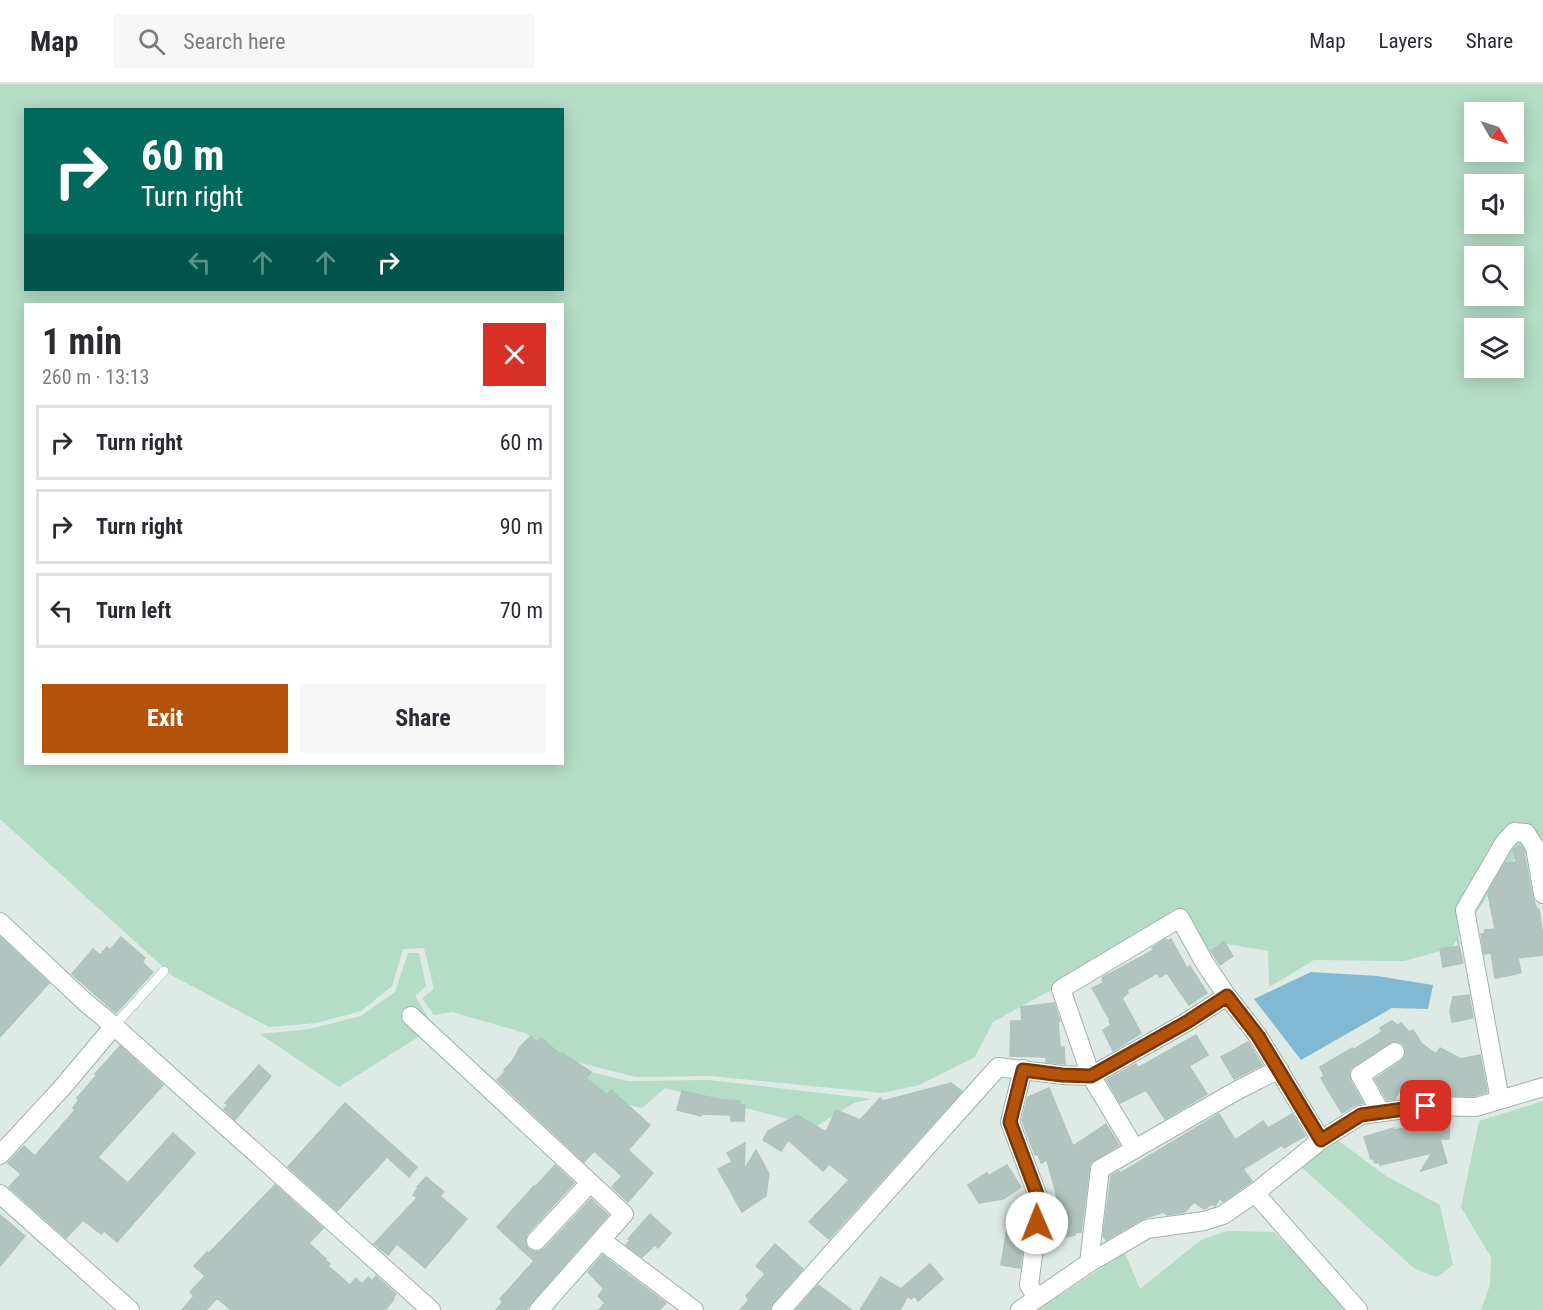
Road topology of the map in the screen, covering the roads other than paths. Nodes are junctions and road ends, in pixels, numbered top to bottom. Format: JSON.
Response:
{"nodes":[{"id":1,"x":1543,"y":894,"type":"edge"},
{"id":2,"x":0,"y":922,"type":"edge"},
{"id":3,"x":164,"y":971,"type":"dead end"},
{"id":4,"x":1227,"y":996,"type":"junction"},
{"id":5,"x":411,"y":1016,"type":"dead end"},
{"id":6,"x":114,"y":1026,"type":"junction"},
{"id":7,"x":1395,"y":1052,"type":"dead end"},
{"id":8,"x":1023,"y":1070,"type":"junction"},
{"id":9,"x":1279,"y":1070,"type":"junction"},
{"id":10,"x":1091,"y":1076,"type":"junction"},
{"id":11,"x":1543,"y":1087,"type":"edge"},
{"id":12,"x":1500,"y":1100,"type":"junction"},
{"id":13,"x":1380,"y":1111,"type":"junction"},
{"id":14,"x":1321,"y":1140,"type":"junction"},
{"id":15,"x":1135,"y":1149,"type":"junction"},
{"id":16,"x":0,"y":1155,"type":"edge"},
{"id":17,"x":590,"y":1183,"type":"junction"},
{"id":18,"x":1255,"y":1193,"type":"junction"},
{"id":19,"x":0,"y":1194,"type":"edge"},
{"id":20,"x":601,"y":1240,"type":"junction"},
{"id":21,"x":536,"y":1241,"type":"dead end"},
{"id":22,"x":1089,"y":1263,"type":"junction"},
{"id":23,"x":1036,"y":1298,"type":"junction"},
{"id":24,"x":130,"y":1310,"type":"edge"},
{"id":25,"x":431,"y":1310,"type":"edge"},
{"id":26,"x":539,"y":1310,"type":"edge"},
{"id":27,"x":694,"y":1310,"type":"edge"},
{"id":28,"x":781,"y":1310,"type":"edge"},
{"id":29,"x":1020,"y":1310,"type":"edge"},
{"id":30,"x":1359,"y":1310,"type":"edge"}],
"edges":[{"from":1,"to":12,"type":"street"},
{"from":2,"to":6,"type":"street"},
{"from":3,"to":6,"type":"lane"},
{"from":4,"to":9,"type":"street"},
{"from":4,"to":10,"type":"street"},
{"from":4,"to":10,"type":"street"},
{"from":5,"to":17,"type":"street"},
{"from":6,"to":16,"type":"street"},
{"from":6,"to":25,"type":"street"},
{"from":7,"to":13,"type":"street"},
{"from":8,"to":10,"type":"street"},
{"from":8,"to":23,"type":"street"},
{"from":8,"to":28,"type":"street"},
{"from":9,"to":14,"type":"street"},
{"from":9,"to":15,"type":"street"},
{"from":10,"to":15,"type":"street"},
{"from":11,"to":12,"type":"street"},
{"from":12,"to":13,"type":"street"},
{"from":13,"to":14,"type":"street"},
{"from":14,"to":18,"type":"street"},
{"from":15,"to":22,"type":"street"},
{"from":17,"to":20,"type":"street"},
{"from":17,"to":21,"type":"street"},
{"from":18,"to":22,"type":"street"},
{"from":18,"to":30,"type":"street"},
{"from":19,"to":24,"type":"street"},
{"from":20,"to":26,"type":"street"},
{"from":20,"to":27,"type":"street"},
{"from":22,"to":23,"type":"street"},
{"from":23,"to":29,"type":"street"}]}
